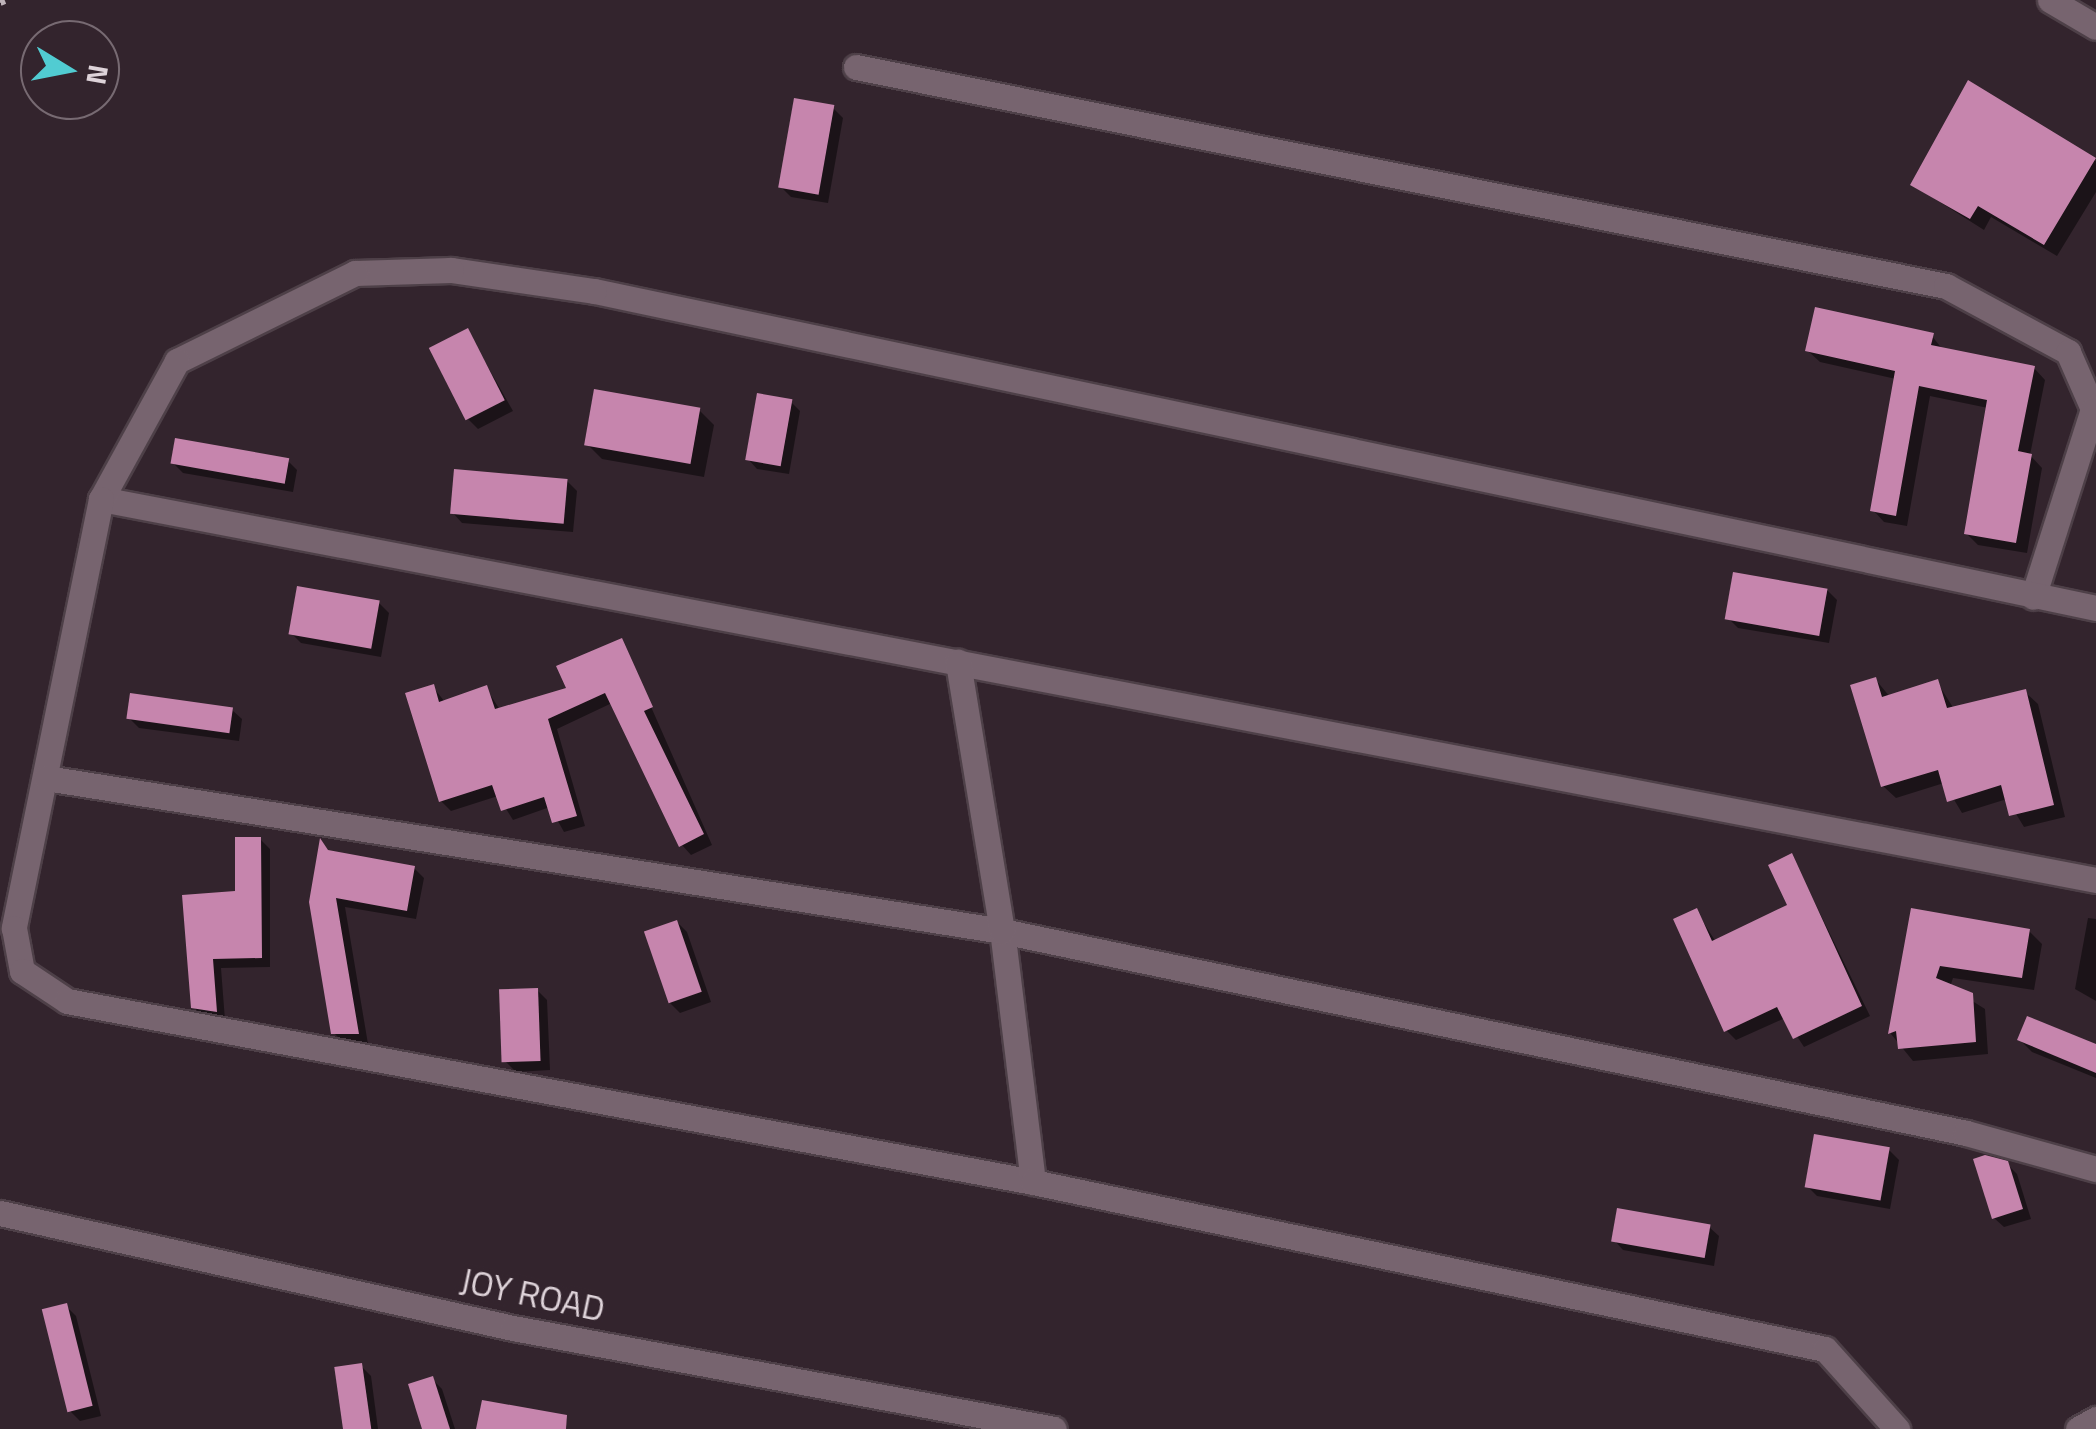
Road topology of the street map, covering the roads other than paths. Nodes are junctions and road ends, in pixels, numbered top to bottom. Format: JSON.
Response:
{"nodes":[{"id":1,"x":2050,"y":0,"type":"edge"},
{"id":2,"x":2096,"y":27,"type":"edge"},
{"id":3,"x":856,"y":67,"type":"dead end"},
{"id":4,"x":101,"y":499,"type":"junction"},
{"id":5,"x":2033,"y":596,"type":"junction"},
{"id":6,"x":2096,"y":608,"type":"edge"},
{"id":7,"x":958,"y":662,"type":"junction"},
{"id":8,"x":46,"y":778,"type":"junction"},
{"id":9,"x":2096,"y":880,"type":"edge"},
{"id":10,"x":1002,"y":931,"type":"junction"},
{"id":11,"x":2096,"y":1169,"type":"edge"},
{"id":12,"x":1034,"y":1182,"type":"junction"},
{"id":13,"x":0,"y":1212,"type":"edge"},
{"id":14,"x":2096,"y":1419,"type":"edge"},
{"id":15,"x":1054,"y":1429,"type":"edge"},
{"id":16,"x":1897,"y":1429,"type":"edge"},
{"id":17,"x":2078,"y":1429,"type":"edge"}],
"edges":[{"from":1,"to":2,"type":"street"},
{"from":3,"to":5,"type":"street"},
{"from":4,"to":5,"type":"street"},
{"from":4,"to":7,"type":"street"},
{"from":4,"to":8,"type":"street"},
{"from":5,"to":6,"type":"street"},
{"from":7,"to":9,"type":"street"},
{"from":7,"to":10,"type":"street"},
{"from":8,"to":10,"type":"street"},
{"from":8,"to":12,"type":"street"},
{"from":10,"to":11,"type":"street"},
{"from":10,"to":12,"type":"street"},
{"from":12,"to":16,"type":"street"},
{"from":13,"to":15,"type":"street","name":"JOY ROAD"},
{"from":14,"to":17,"type":"street"}]}
